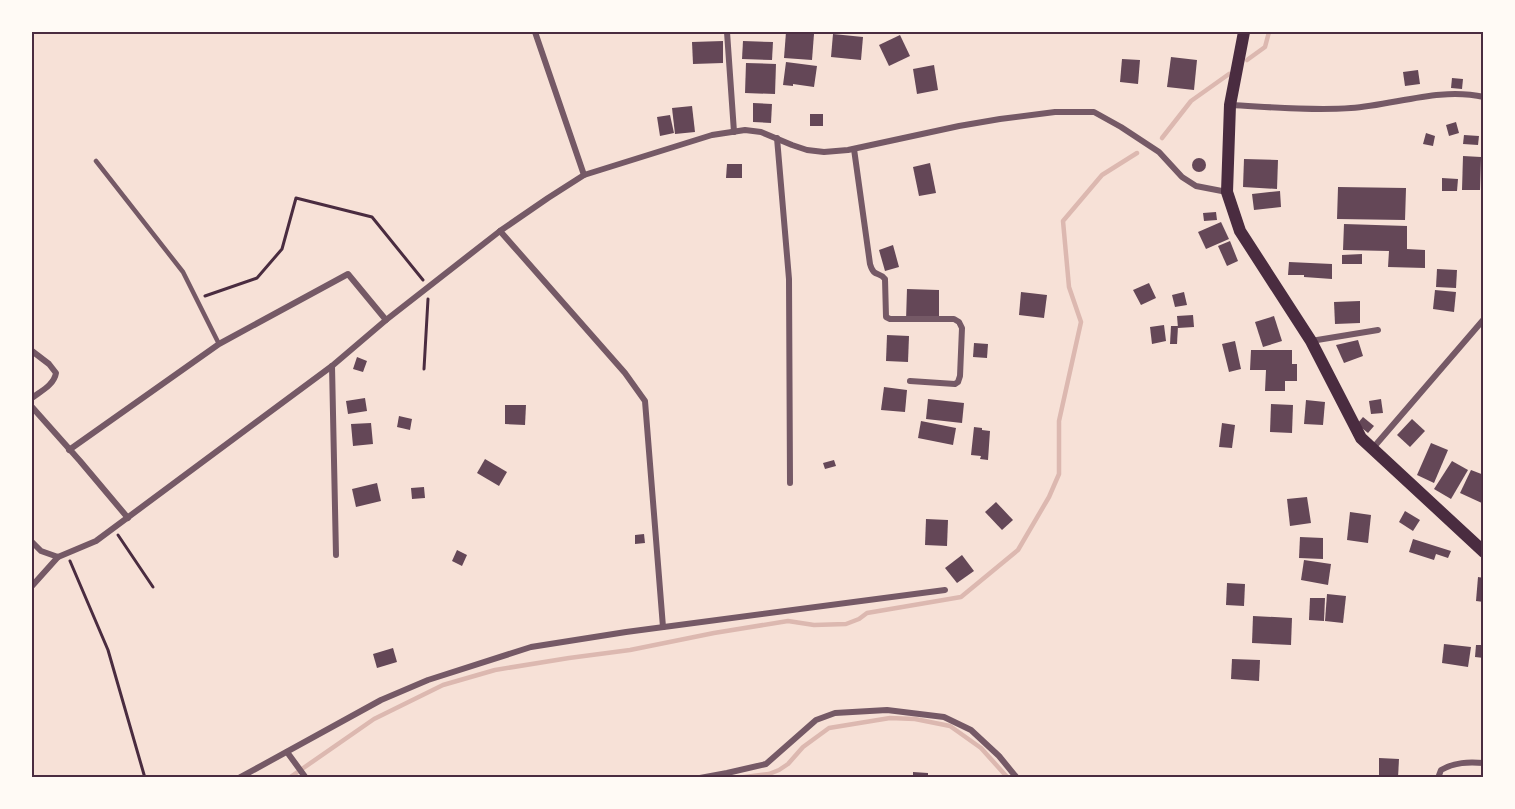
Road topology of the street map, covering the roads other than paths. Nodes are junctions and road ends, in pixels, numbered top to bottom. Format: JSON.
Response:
{"nodes":[{"id":1,"x":536,"y":32,"type":"edge"},
{"id":2,"x":727,"y":32,"type":"edge"},
{"id":3,"x":1244,"y":32,"type":"edge"},
{"id":4,"x":1484,"y":97,"type":"edge"},
{"id":5,"x":1230,"y":105,"type":"junction"},
{"id":6,"x":734,"y":132,"type":"junction"},
{"id":7,"x":777,"y":138,"type":"junction"},
{"id":8,"x":854,"y":149,"type":"junction"},
{"id":9,"x":96,"y":161,"type":"dead end"},
{"id":10,"x":584,"y":175,"type":"junction"},
{"id":11,"x":1227,"y":192,"type":"junction"},
{"id":12,"x":500,"y":231,"type":"junction"},
{"id":13,"x":1484,"y":319,"type":"edge"},
{"id":14,"x":386,"y":320,"type":"junction"},
{"id":15,"x":1378,"y":330,"type":"dead end"},
{"id":16,"x":1311,"y":341,"type":"junction"},
{"id":17,"x":219,"y":344,"type":"junction"},
{"id":18,"x":32,"y":351,"type":"edge"},
{"id":19,"x":332,"y":366,"type":"junction"},
{"id":20,"x":910,"y":381,"type":"dead end"},
{"id":21,"x":32,"y":398,"type":"edge"},
{"id":22,"x":32,"y":407,"type":"edge"},
{"id":23,"x":1372,"y":449,"type":"junction"},
{"id":24,"x":69,"y":450,"type":"junction"},
{"id":25,"x":790,"y":483,"type":"dead end"},
{"id":26,"x":128,"y":518,"type":"junction"},
{"id":27,"x":32,"y":542,"type":"edge"},
{"id":28,"x":1484,"y":552,"type":"edge"},
{"id":29,"x":336,"y":555,"type":"dead end"},
{"id":30,"x":58,"y":557,"type":"junction"},
{"id":31,"x":32,"y":586,"type":"edge"},
{"id":32,"x":945,"y":590,"type":"dead end"},
{"id":33,"x":663,"y":627,"type":"junction"},
{"id":34,"x":287,"y":752,"type":"junction"},
{"id":35,"x":1484,"y":763,"type":"edge"},
{"id":36,"x":239,"y":777,"type":"edge"},
{"id":37,"x":306,"y":777,"type":"edge"},
{"id":38,"x":700,"y":777,"type":"edge"},
{"id":39,"x":1017,"y":777,"type":"edge"},
{"id":40,"x":1438,"y":777,"type":"edge"}],
"edges":[{"from":1,"to":10,"type":"street"},
{"from":2,"to":6,"type":"street"},
{"from":3,"to":5,"type":"main road"},
{"from":4,"to":5,"type":"street"},
{"from":5,"to":11,"type":"main road"},
{"from":6,"to":7,"type":"street"},
{"from":6,"to":10,"type":"street"},
{"from":7,"to":8,"type":"street"},
{"from":7,"to":25,"type":"street"},
{"from":8,"to":11,"type":"street"},
{"from":8,"to":20,"type":"street"},
{"from":9,"to":17,"type":"lane"},
{"from":10,"to":12,"type":"street"},
{"from":11,"to":16,"type":"main road"},
{"from":12,"to":14,"type":"street"},
{"from":12,"to":33,"type":"street"},
{"from":13,"to":23,"type":"street"},
{"from":14,"to":17,"type":"street"},
{"from":14,"to":19,"type":"street"},
{"from":15,"to":16,"type":"street"},
{"from":16,"to":23,"type":"main road"},
{"from":17,"to":24,"type":"street"},
{"from":18,"to":21,"type":"street"},
{"from":19,"to":26,"type":"street"},
{"from":19,"to":29,"type":"street"},
{"from":22,"to":24,"type":"street"},
{"from":23,"to":28,"type":"main road"},
{"from":24,"to":26,"type":"street"},
{"from":26,"to":30,"type":"street"},
{"from":27,"to":30,"type":"street"},
{"from":30,"to":31,"type":"street"},
{"from":32,"to":33,"type":"street"},
{"from":33,"to":34,"type":"street"},
{"from":34,"to":36,"type":"street"},
{"from":34,"to":37,"type":"street"},
{"from":35,"to":40,"type":"street"},
{"from":38,"to":39,"type":"street"}]}
